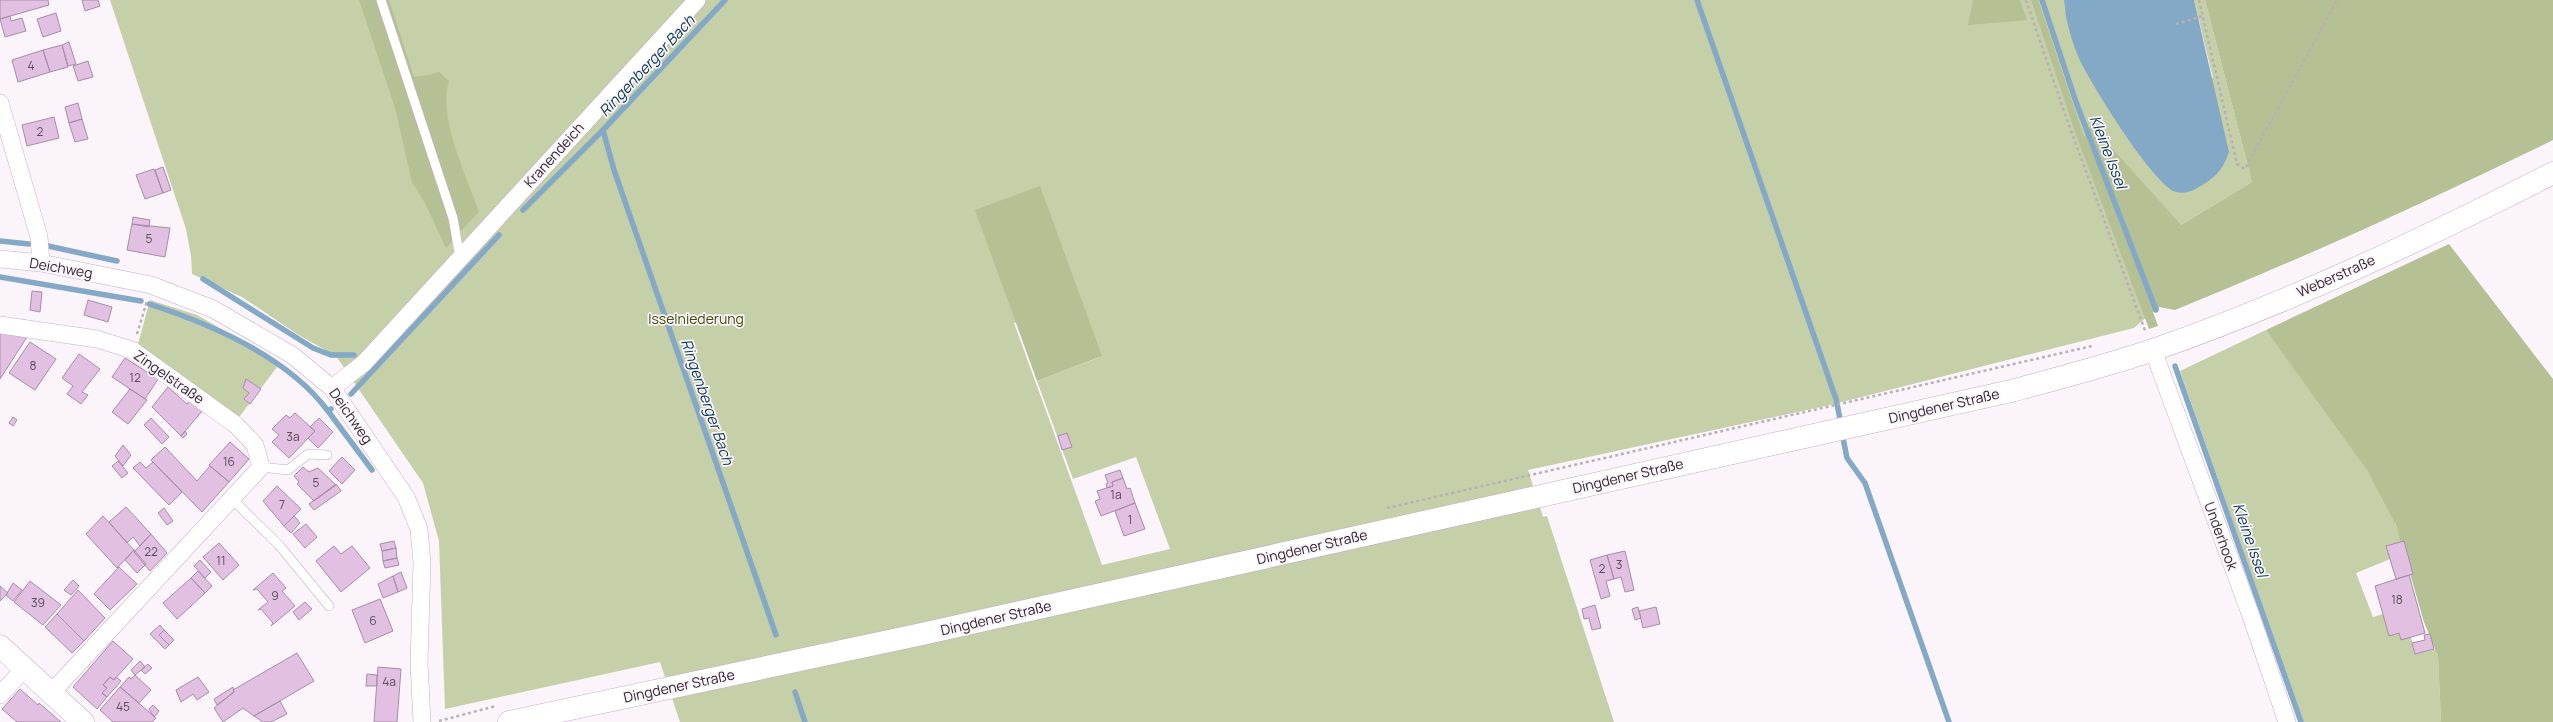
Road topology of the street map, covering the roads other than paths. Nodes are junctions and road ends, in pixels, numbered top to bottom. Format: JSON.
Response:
{"nodes":[{"id":1,"x":381,"y":0,"type":"edge"},
{"id":2,"x":698,"y":0,"type":"edge"},
{"id":3,"x":0,"y":103,"type":"edge"},
{"id":4,"x":2553,"y":173,"type":"edge"},
{"id":5,"x":0,"y":259,"type":"edge"},
{"id":6,"x":460,"y":259,"type":"junction"},
{"id":7,"x":41,"y":263,"type":"junction"},
{"id":8,"x":0,"y":325,"type":"edge"},
{"id":9,"x":2148,"y":338,"type":"junction"},
{"id":10,"x":2113,"y":363,"type":"joint"},
{"id":11,"x":332,"y":388,"type":"junction"},
{"id":12,"x":327,"y":455,"type":"dead end"},
{"id":13,"x":261,"y":467,"type":"junction"},
{"id":14,"x":231,"y":498,"type":"junction"},
{"id":15,"x":329,"y":606,"type":"dead end"},
{"id":16,"x":0,"y":646,"type":"edge"},
{"id":17,"x":25,"y":668,"type":"junction"},
{"id":18,"x":52,"y":692,"type":"junction"},
{"id":19,"x":0,"y":695,"type":"edge"},
{"id":20,"x":504,"y":714,"type":"edge"},
{"id":21,"x":83,"y":722,"type":"edge"},
{"id":22,"x":422,"y":722,"type":"edge"},
{"id":23,"x":2287,"y":722,"type":"edge"}],
"edges":[{"from":1,"to":6,"type":"lane"},
{"from":2,"to":6,"type":"street","name":"Kranendeich"},
{"from":3,"to":7,"type":"street"},
{"from":4,"to":9,"type":"main road","name":"Weberstraße"},
{"from":5,"to":7,"type":"street","name":"Deichweg"},
{"from":6,"to":11,"type":"street","name":"Kranendeich"},
{"from":7,"to":11,"type":"street","name":"Deichweg"},
{"from":8,"to":13,"type":"street","name":"Zingelstraße"},
{"from":9,"to":10,"type":"main road","name":"Weberstraße"},
{"from":9,"to":23,"type":"street","name":"Underhook"},
{"from":10,"to":20,"type":"main road","name":"Dingdener Straße"},
{"from":11,"to":22,"type":"street","name":"Deichweg"},
{"from":12,"to":13,"type":"lane"},
{"from":13,"to":14,"type":"street"},
{"from":14,"to":15,"type":"lane"},
{"from":14,"to":18,"type":"street"},
{"from":16,"to":17,"type":"main road"},
{"from":17,"to":18,"type":"main road"},
{"from":17,"to":19,"type":"street"},
{"from":18,"to":21,"type":"main road"}]}
